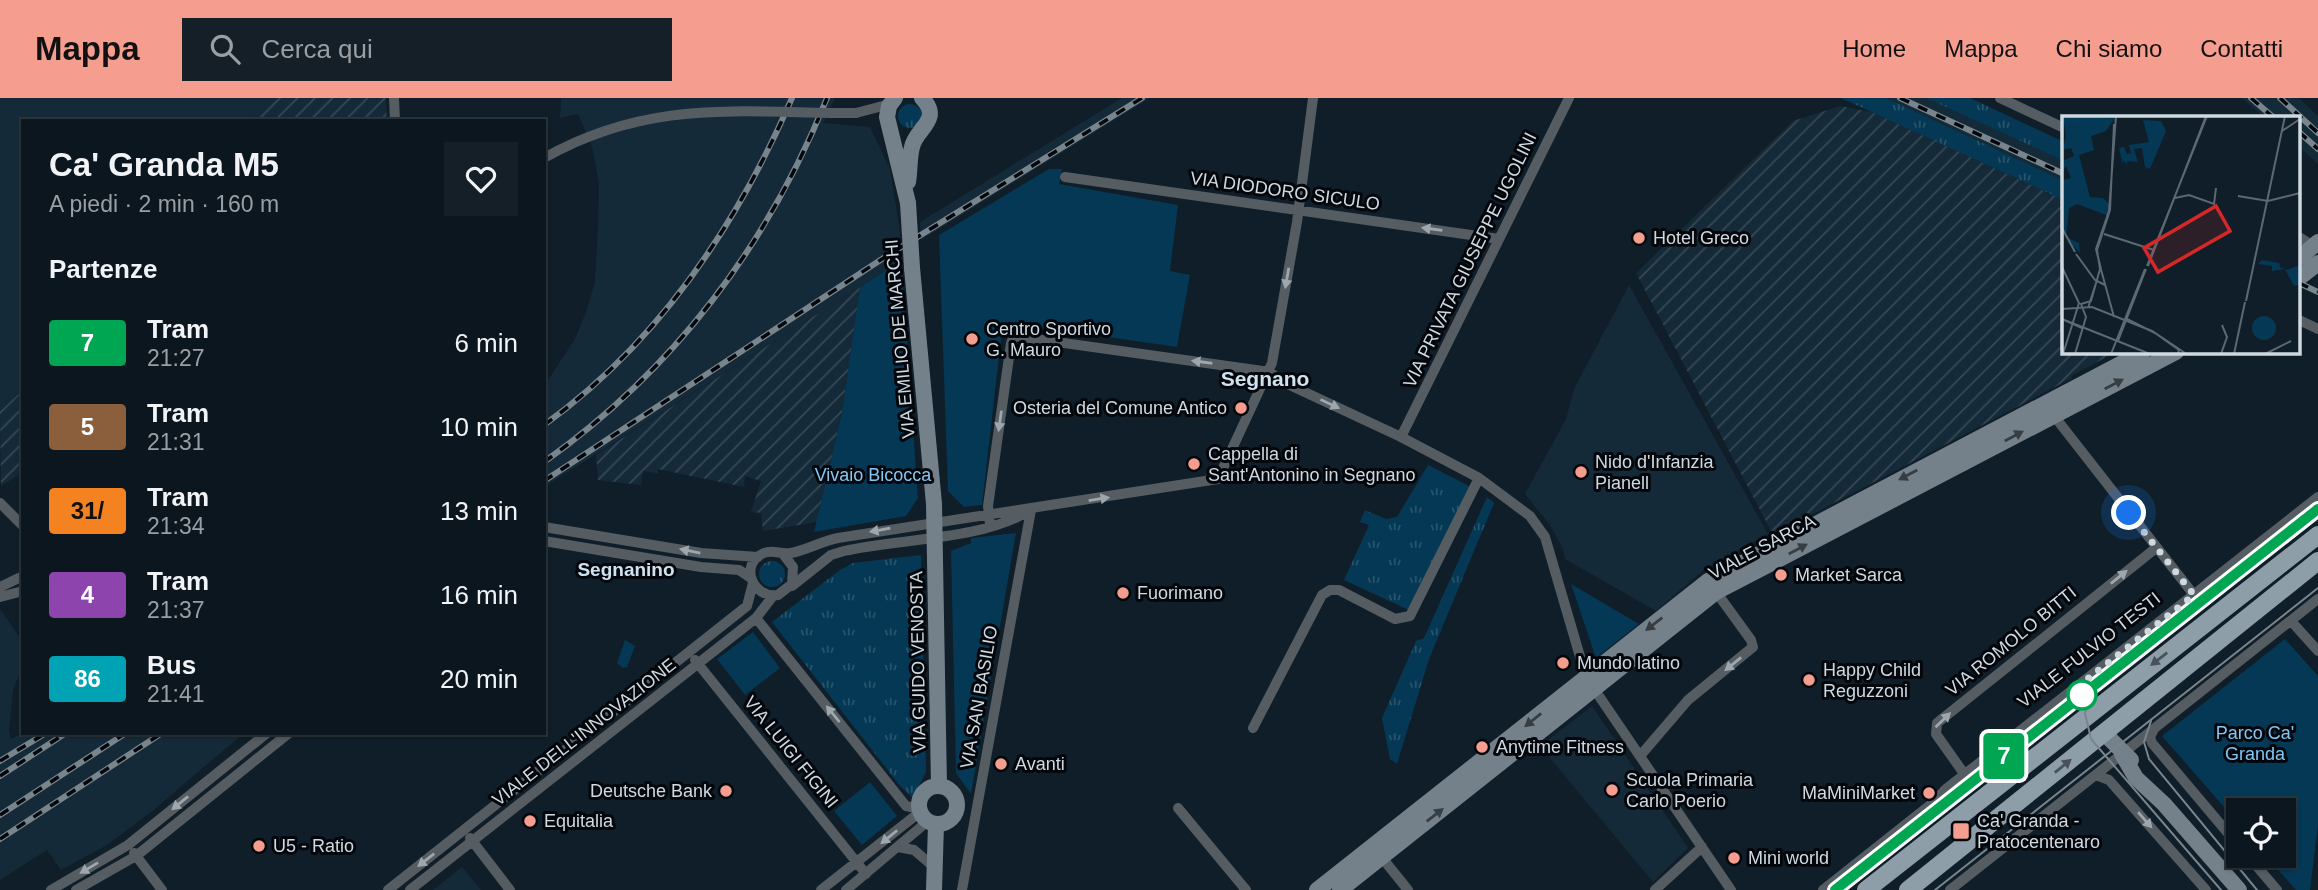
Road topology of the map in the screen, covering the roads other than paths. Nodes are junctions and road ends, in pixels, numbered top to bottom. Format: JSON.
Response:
{"nodes":[{"id":1,"x":394,"y":98,"type":"edge"},
{"id":2,"x":922,"y":98,"type":"edge"},
{"id":3,"x":1313,"y":98,"type":"edge"},
{"id":4,"x":1570,"y":98,"type":"edge"},
{"id":5,"x":2000,"y":98,"type":"edge"},
{"id":6,"x":893,"y":100,"type":"edge"},
{"id":7,"x":395,"y":119,"type":"edge"},
{"id":8,"x":881,"y":119,"type":"junction"},
{"id":9,"x":2062,"y":127,"type":"edge"},
{"id":10,"x":917,"y":135,"type":"junction"},
{"id":11,"x":546,"y":157,"type":"edge"},
{"id":12,"x":1065,"y":177,"type":"dead end"},
{"id":13,"x":907,"y":199,"type":"junction"},
{"id":14,"x":1298,"y":211,"type":"junction"},
{"id":15,"x":1499,"y":239,"type":"junction"},
{"id":16,"x":2316,"y":244,"type":"edge"},
{"id":17,"x":2300,"y":257,"type":"edge"},
{"id":18,"x":2318,"y":263,"type":"edge"},
{"id":19,"x":2300,"y":277,"type":"edge"},
{"id":20,"x":2300,"y":320,"type":"edge"},
{"id":21,"x":2318,"y":329,"type":"edge"},
{"id":22,"x":2140,"y":354,"type":"edge"},
{"id":23,"x":2172,"y":354,"type":"edge"},
{"id":24,"x":1270,"y":372,"type":"junction"},
{"id":25,"x":2049,"y":410,"type":"junction"},
{"id":26,"x":1401,"y":437,"type":"junction"},
{"id":27,"x":1479,"y":478,"type":"junction"},
{"id":28,"x":2318,"y":497,"type":"edge"},
{"id":29,"x":0,"y":503,"type":"edge"},
{"id":30,"x":1031,"y":510,"type":"junction"},
{"id":31,"x":988,"y":520,"type":"junction"},
{"id":32,"x":21,"y":524,"type":"edge"},
{"id":33,"x":546,"y":527,"type":"edge"},
{"id":34,"x":935,"y":529,"type":"junction"},
{"id":35,"x":2318,"y":535,"type":"edge"},
{"id":36,"x":826,"y":540,"type":"junction"},
{"id":37,"x":546,"y":541,"type":"edge"},
{"id":38,"x":2156,"y":548,"type":"junction"},
{"id":39,"x":783,"y":554,"type":"junction"},
{"id":40,"x":831,"y":555,"type":"junction"},
{"id":41,"x":758,"y":556,"type":"junction"},
{"id":42,"x":2318,"y":561,"type":"edge"},
{"id":43,"x":21,"y":577,"type":"edge"},
{"id":44,"x":752,"y":581,"type":"junction"},
{"id":45,"x":0,"y":587,"type":"edge"},
{"id":46,"x":1712,"y":587,"type":"junction"},
{"id":47,"x":788,"y":589,"type":"junction"},
{"id":48,"x":21,"y":592,"type":"edge"},
{"id":49,"x":2194,"y":595,"type":"junction"},
{"id":50,"x":773,"y":596,"type":"junction"},
{"id":51,"x":0,"y":597,"type":"edge"},
{"id":52,"x":2318,"y":599,"type":"edge"},
{"id":53,"x":756,"y":618,"type":"junction"},
{"id":54,"x":2291,"y":621,"type":"junction"},
{"id":55,"x":2318,"y":651,"type":"edge"},
{"id":56,"x":689,"y":653,"type":"junction"},
{"id":57,"x":698,"y":664,"type":"junction"},
{"id":58,"x":1590,"y":683,"type":"junction"},
{"id":59,"x":2089,"y":715,"type":"junction"},
{"id":60,"x":1253,"y":728,"type":"dead end"},
{"id":61,"x":2154,"y":729,"type":"junction"},
{"id":62,"x":2104,"y":733,"type":"junction"},
{"id":63,"x":265,"y":735,"type":"edge"},
{"id":64,"x":287,"y":735,"type":"edge"},
{"id":65,"x":2122,"y":754,"type":"junction"},
{"id":66,"x":1640,"y":756,"type":"junction"},
{"id":67,"x":1965,"y":775,"type":"junction"},
{"id":68,"x":2096,"y":775,"type":"junction"},
{"id":69,"x":939,"y":786,"type":"junction"},
{"id":70,"x":1178,"y":808,"type":"dead end"},
{"id":71,"x":926,"y":816,"type":"junction"},
{"id":72,"x":464,"y":830,"type":"junction"},
{"id":73,"x":2226,"y":831,"type":"edge"},
{"id":74,"x":472,"y":841,"type":"junction"},
{"id":75,"x":128,"y":845,"type":"junction"},
{"id":76,"x":898,"y":847,"type":"junction"},
{"id":77,"x":1702,"y":847,"type":"junction"},
{"id":78,"x":1377,"y":852,"type":"junction"},
{"id":79,"x":136,"y":856,"type":"junction"},
{"id":80,"x":857,"y":862,"type":"junction"},
{"id":81,"x":934,"y":867,"type":"junction"},
{"id":82,"x":2258,"y":868,"type":"edge"},
{"id":83,"x":866,"y":874,"type":"junction"},
{"id":84,"x":1953,"y":889,"type":"edge"},
{"id":85,"x":51,"y":890,"type":"edge"},
{"id":86,"x":76,"y":890,"type":"edge"},
{"id":87,"x":162,"y":890,"type":"edge"},
{"id":88,"x":388,"y":890,"type":"edge"},
{"id":89,"x":411,"y":890,"type":"edge"},
{"id":90,"x":510,"y":890,"type":"edge"},
{"id":91,"x":821,"y":890,"type":"edge"},
{"id":92,"x":846,"y":890,"type":"edge"},
{"id":93,"x":934,"y":890,"type":"edge"},
{"id":94,"x":962,"y":890,"type":"edge"},
{"id":95,"x":1246,"y":890,"type":"edge"},
{"id":96,"x":1317,"y":890,"type":"edge"},
{"id":97,"x":1340,"y":890,"type":"edge"},
{"id":98,"x":1408,"y":890,"type":"edge"},
{"id":99,"x":1655,"y":890,"type":"edge"},
{"id":100,"x":1731,"y":890,"type":"edge"},
{"id":101,"x":1823,"y":890,"type":"edge"},
{"id":102,"x":1866,"y":890,"type":"edge"},
{"id":103,"x":1908,"y":890,"type":"edge"},
{"id":104,"x":2206,"y":890,"type":"edge"},
{"id":105,"x":2239,"y":890,"type":"edge"},
{"id":106,"x":2277,"y":890,"type":"edge"}],
"edges":[{"from":1,"to":7,"type":"street"},
{"from":2,"to":10,"type":"street","name":"VIA EMILIO DE MARCHI"},
{"from":3,"to":14,"type":"street"},
{"from":4,"to":15,"type":"street","name":"VIA PRIVATA GIUSEPPE UGOLINI"},
{"from":5,"to":9,"type":"street"},
{"from":6,"to":8,"type":"street","name":"VIA EMILIO DE MARCHI"},
{"from":8,"to":10,"type":"street"},
{"from":8,"to":11,"type":"street","bridge":true},
{"from":8,"to":13,"type":"street","name":"VIA EMILIO DE MARCHI"},
{"from":10,"to":13,"type":"street","name":"VIA EMILIO DE MARCHI"},
{"from":12,"to":14,"type":"street","name":"VIA DIODORO SICULO"},
{"from":13,"to":34,"type":"street","name":"VIA EMILIO DE MARCHI","bridge":true},
{"from":15,"to":14,"type":"street","name":"VIA DIODORO SICULO","one_way":true},
{"from":14,"to":24,"type":"street","one_way":true},
{"from":15,"to":26,"type":"street","name":"VIA PRIVATA GIUSEPPE UGOLINI"},
{"from":16,"to":17,"type":"street"},
{"from":18,"to":19,"type":"street"},
{"from":20,"to":21,"type":"street"},
{"from":22,"to":25,"type":"street","name":"VIALE SARCA"},
{"from":25,"to":23,"type":"street","name":"VIALE SARCA","one_way":true},
{"from":24,"to":26,"type":"street","one_way":true},
{"from":30,"to":24,"type":"street","one_way":true},
{"from":24,"to":31,"type":"street","one_way":true},
{"from":25,"to":38,"type":"street"},
{"from":25,"to":46,"type":"street","name":"VIALE SARCA"},
{"from":26,"to":27,"type":"street"},
{"from":27,"to":58,"type":"street"},
{"from":27,"to":60,"type":"street"},
{"from":28,"to":49,"type":"street","name":"VIALE FULVIO TESTI"},
{"from":29,"to":32,"type":"street"},
{"from":30,"to":31,"type":"street"},
{"from":30,"to":94,"type":"street","name":"VIA SAN BASILIO"},
{"from":31,"to":34,"type":"street"},
{"from":41,"to":33,"type":"street","one_way":true},
{"from":34,"to":36,"type":"street","one_way":true},
{"from":34,"to":40,"type":"street"},
{"from":34,"to":69,"type":"street","name":"VIA GUIDO VENOSTA"},
{"from":35,"to":59,"type":"main road","one_way":true},
{"from":36,"to":39,"type":"street"},
{"from":36,"to":40,"type":"street"},
{"from":37,"to":44,"type":"street"},
{"from":38,"to":49,"type":"street"},
{"from":67,"to":38,"type":"street","name":"VIA ROMOLO BITTI","one_way":true},
{"from":39,"to":41,"type":"street"},
{"from":39,"to":47,"type":"street"},
{"from":40,"to":47,"type":"street"},
{"from":41,"to":44,"type":"street"},
{"from":42,"to":62,"type":"main road"},
{"from":43,"to":45,"type":"street"},
{"from":44,"to":50,"type":"street"},
{"from":44,"to":56,"type":"street","name":"VIALE DELL'INNOVAZIONE"},
{"from":46,"to":58,"type":"street","name":"VIALE SARCA"},
{"from":46,"to":66,"type":"street","one_way":true},
{"from":47,"to":50,"type":"street"},
{"from":48,"to":51,"type":"street"},
{"from":49,"to":67,"type":"street","name":"VIALE FULVIO TESTI"},
{"from":50,"to":53,"type":"street","name":"VIALE DELL'INNOVAZIONE"},
{"from":52,"to":54,"type":"street"},
{"from":53,"to":57,"type":"street","name":"VIALE DELL'INNOVAZIONE"},
{"from":71,"to":53,"type":"street","one_way":true},
{"from":54,"to":55,"type":"street"},
{"from":54,"to":61,"type":"street"},
{"from":56,"to":57,"type":"street","name":"VIA LUIGI FIGINI"},
{"from":56,"to":72,"type":"street","name":"VIALE DELL'INNOVAZIONE"},
{"from":57,"to":74,"type":"street","name":"VIALE DELL'INNOVAZIONE"},
{"from":57,"to":80,"type":"street","name":"VIA LUIGI FIGINI"},
{"from":58,"to":66,"type":"street"},
{"from":58,"to":78,"type":"street","name":"VIALE SARCA"},
{"from":59,"to":62,"type":"main road"},
{"from":59,"to":102,"type":"main road"},
{"from":61,"to":65,"type":"street"},
{"from":61,"to":73,"type":"street"},
{"from":62,"to":65,"type":"street"},
{"from":103,"to":62,"type":"main road","one_way":true},
{"from":63,"to":75,"type":"street","one_way":true},
{"from":64,"to":79,"type":"street"},
{"from":65,"to":68,"type":"street"},
{"from":65,"to":105,"type":"street"},
{"from":66,"to":77,"type":"street"},
{"from":67,"to":101,"type":"street","name":"VIALE FULVIO TESTI"},
{"from":68,"to":84,"type":"street"},
{"from":68,"to":104,"type":"street","one_way":true},
{"from":69,"to":71,"type":"street"},
{"from":69,"to":71,"type":"street"},
{"from":70,"to":95,"type":"street"},
{"from":71,"to":76,"type":"street"},
{"from":71,"to":80,"type":"street","one_way":true},
{"from":71,"to":81,"type":"street"},
{"from":72,"to":74,"type":"street"},
{"from":72,"to":88,"type":"street","name":"VIALE DELL'INNOVAZIONE","one_way":true},
{"from":74,"to":89,"type":"street","name":"VIALE DELL'INNOVAZIONE"},
{"from":74,"to":90,"type":"street"},
{"from":75,"to":79,"type":"street"},
{"from":75,"to":85,"type":"street","one_way":true},
{"from":76,"to":81,"type":"street"},
{"from":76,"to":83,"type":"street"},
{"from":77,"to":99,"type":"street"},
{"from":77,"to":100,"type":"street"},
{"from":78,"to":96,"type":"street","name":"VIALE SARCA"},
{"from":78,"to":97,"type":"street","name":"VIALE SARCA"},
{"from":78,"to":98,"type":"street"},
{"from":79,"to":86,"type":"street"},
{"from":79,"to":87,"type":"street"},
{"from":80,"to":83,"type":"street","name":"VIA LUIGI FIGINI"},
{"from":80,"to":91,"type":"street"},
{"from":81,"to":93,"type":"street"},
{"from":82,"to":106,"type":"street"},
{"from":83,"to":92,"type":"street"}]}
